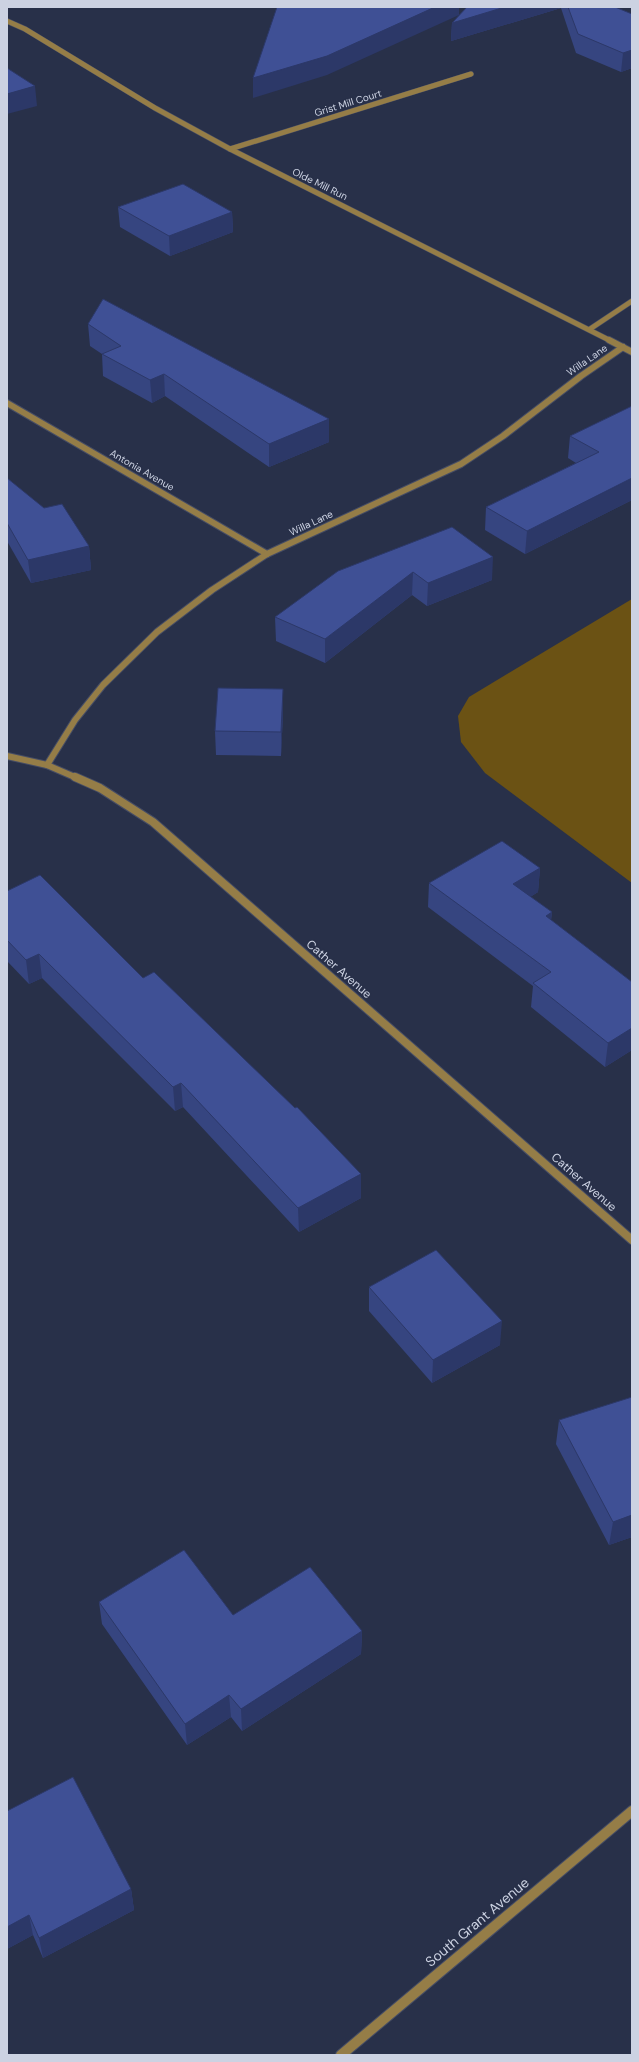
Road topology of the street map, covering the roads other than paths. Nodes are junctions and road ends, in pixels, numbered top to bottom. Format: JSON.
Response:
{"nodes":[{"id":1,"x":7,"y":21,"type":"edge"},
{"id":2,"x":471,"y":74,"type":"dead end"},
{"id":3,"x":230,"y":149,"type":"junction"},
{"id":4,"x":632,"y":301,"type":"edge"},
{"id":5,"x":590,"y":329,"type":"junction"},
{"id":6,"x":623,"y":347,"type":"junction"},
{"id":7,"x":632,"y":352,"type":"edge"},
{"id":8,"x":7,"y":403,"type":"edge"},
{"id":9,"x":267,"y":554,"type":"junction"},
{"id":10,"x":7,"y":756,"type":"edge"},
{"id":11,"x":47,"y":765,"type":"junction"},
{"id":12,"x":632,"y":1240,"type":"edge"},
{"id":13,"x":632,"y":1811,"type":"edge"},
{"id":14,"x":341,"y":2055,"type":"edge"}],
"edges":[{"from":1,"to":3,"type":"street","name":"Olde Mill Run"},
{"from":2,"to":3,"type":"street","name":"Grist Mill Court"},
{"from":3,"to":5,"type":"street","name":"Olde Mill Run"},
{"from":4,"to":5,"type":"street","name":"Willa Lane"},
{"from":5,"to":6,"type":"street","name":"Olde Mill Run"},
{"from":6,"to":7,"type":"street","name":"Olde Mill Run"},
{"from":6,"to":9,"type":"street","name":"Willa Lane"},
{"from":8,"to":9,"type":"street","name":"Antonia Avenue"},
{"from":9,"to":11,"type":"street","name":"Willa Lane"},
{"from":10,"to":11,"type":"street","name":"Cather Avenue"},
{"from":11,"to":12,"type":"street","name":"Cather Avenue"},
{"from":13,"to":14,"type":"street","name":"South Grant Avenue"}]}
